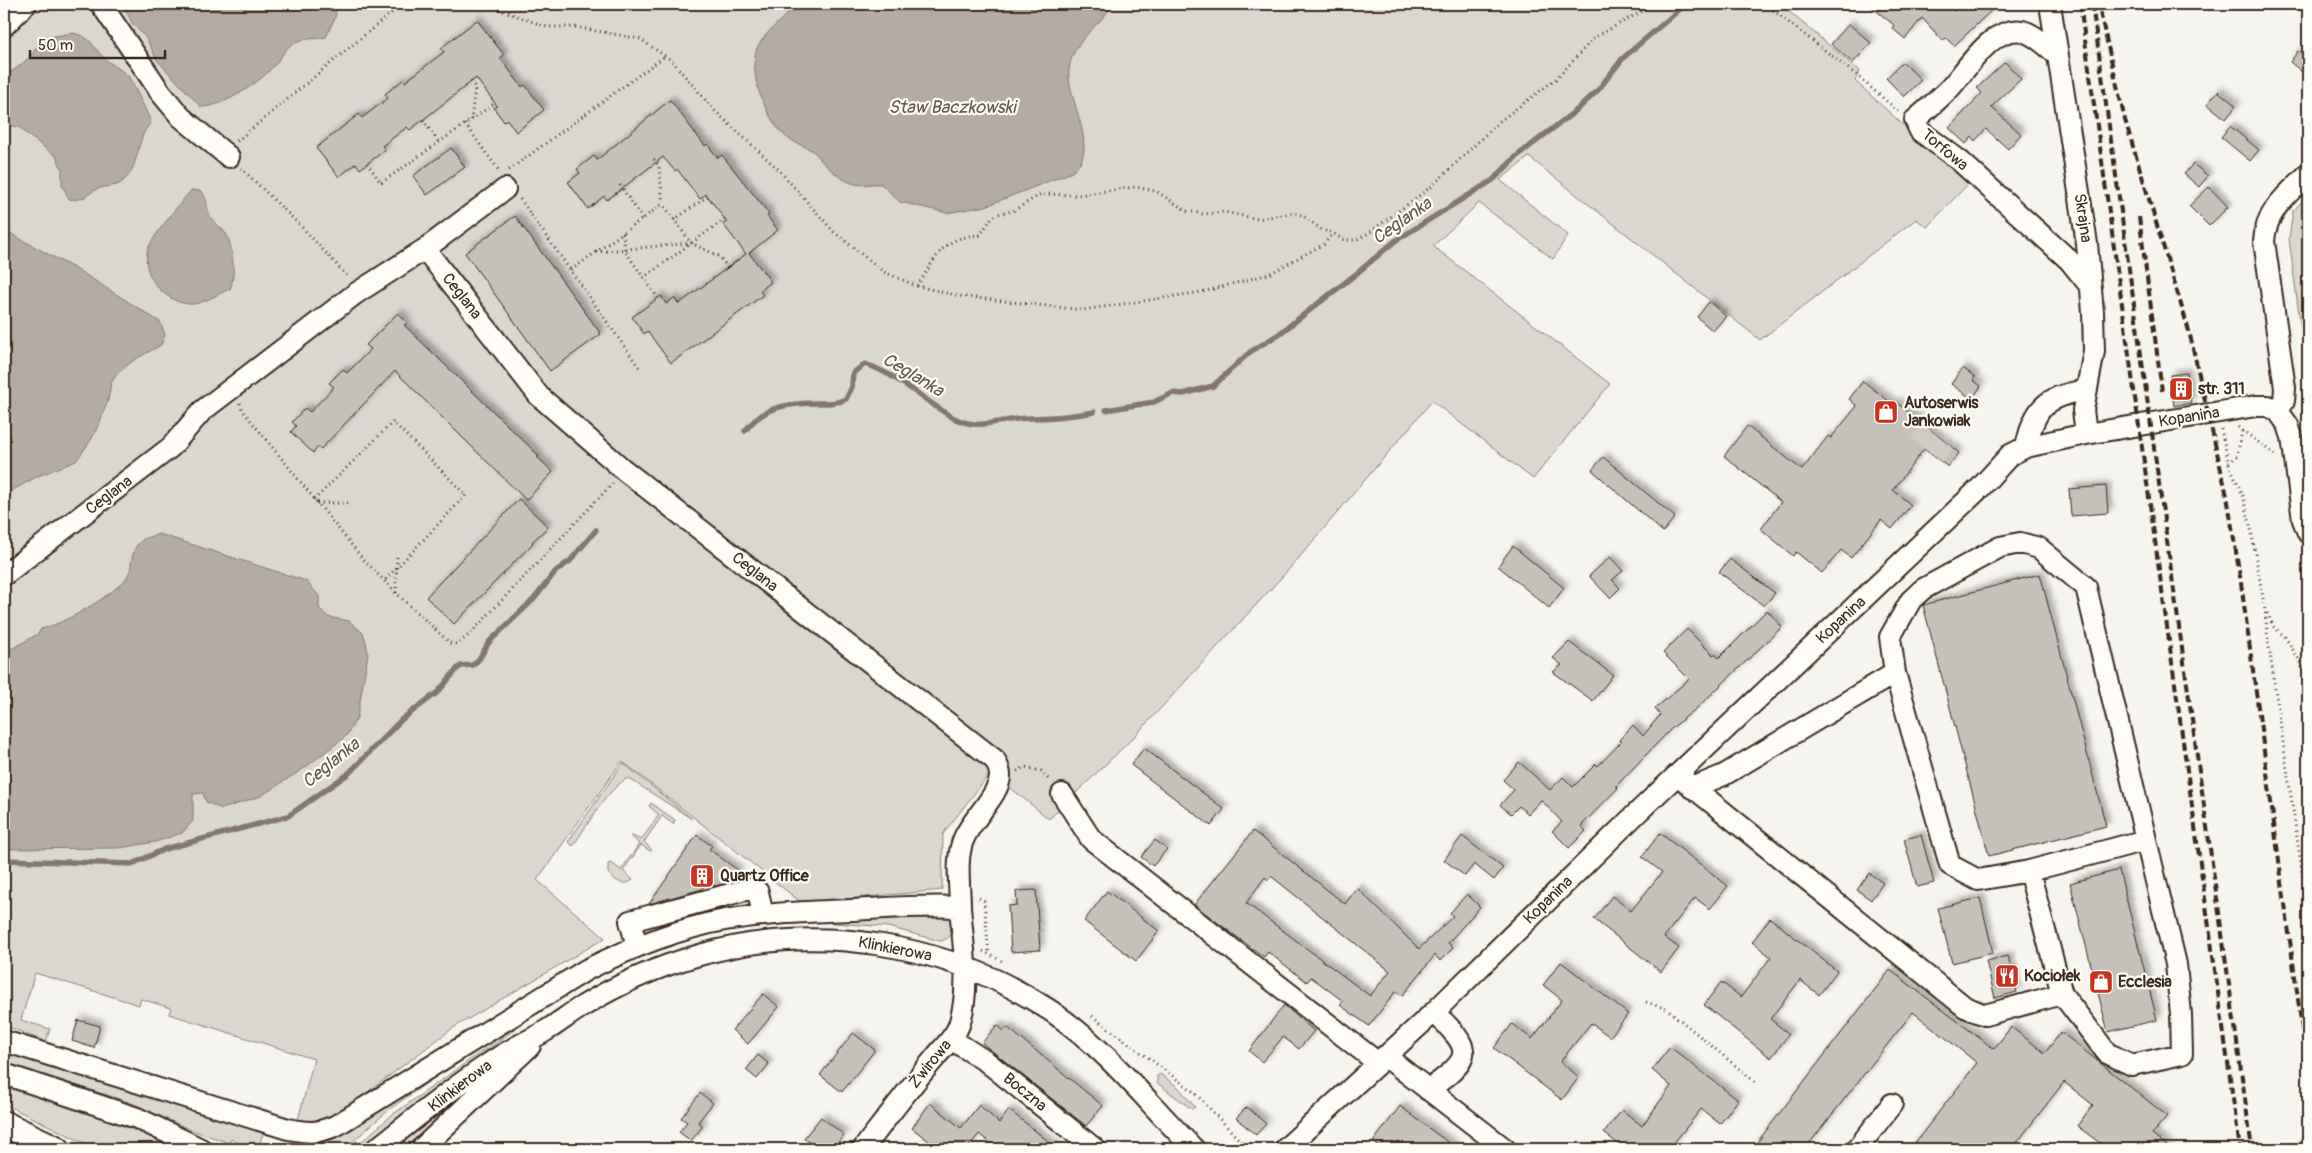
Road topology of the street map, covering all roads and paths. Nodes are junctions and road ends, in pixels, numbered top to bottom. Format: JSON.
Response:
{"nodes":[{"id":1,"x":26,"y":4,"type":"edge"},
{"id":2,"x":101,"y":4,"type":"edge"},
{"id":3,"x":402,"y":4,"type":"edge"},
{"id":4,"x":490,"y":4,"type":"edge"},
{"id":5,"x":1651,"y":4,"type":"edge"},
{"id":6,"x":1765,"y":4,"type":"edge"},
{"id":7,"x":2050,"y":4,"type":"edge"},
{"id":8,"x":4,"y":26,"type":"edge"},
{"id":9,"x":2057,"y":55,"type":"junction"},
{"id":10,"x":665,"y":56,"type":"junction"},
{"id":11,"x":471,"y":81,"type":"dead end"},
{"id":12,"x":495,"y":103,"type":"dead end"},
{"id":13,"x":423,"y":120,"type":"dead end"},
{"id":14,"x":471,"y":120,"type":"junction"},
{"id":15,"x":1914,"y":120,"type":"junction"},
{"id":16,"x":465,"y":124,"type":"junction"},
{"id":17,"x":439,"y":143,"type":"junction"},
{"id":18,"x":229,"y":157,"type":"junction"},
{"id":19,"x":654,"y":159,"type":"dead end"},
{"id":20,"x":367,"y":163,"type":"dead end"},
{"id":21,"x":2308,"y":174,"type":"edge"},
{"id":22,"x":620,"y":185,"type":"dead end"},
{"id":23,"x":510,"y":191,"type":"joint"},
{"id":24,"x":708,"y":196,"type":"dead end"},
{"id":25,"x":663,"y":204,"type":"junction"},
{"id":26,"x":643,"y":219,"type":"junction"},
{"id":27,"x":725,"y":219,"type":"dead end"},
{"id":28,"x":674,"y":220,"type":"junction"},
{"id":29,"x":623,"y":233,"type":"junction"},
{"id":30,"x":1333,"y":233,"type":"junction"},
{"id":31,"x":691,"y":243,"type":"junction"},
{"id":32,"x":425,"y":249,"type":"junction"},
{"id":33,"x":625,"y":251,"type":"junction"},
{"id":34,"x":596,"y":252,"type":"junction"},
{"id":35,"x":728,"y":268,"type":"dead end"},
{"id":36,"x":571,"y":270,"type":"junction"},
{"id":37,"x":643,"y":278,"type":"junction"},
{"id":38,"x":917,"y":286,"type":"junction"},
{"id":39,"x":2090,"y":286,"type":"junction"},
{"id":40,"x":355,"y":294,"type":"junction"},
{"id":41,"x":658,"y":298,"type":"dead end"},
{"id":42,"x":642,"y":370,"type":"dead end"},
{"id":43,"x":2086,"y":390,"type":"junction"},
{"id":44,"x":240,"y":398,"type":"dead end"},
{"id":45,"x":2278,"y":410,"type":"junction"},
{"id":46,"x":2220,"y":412,"type":"junction"},
{"id":47,"x":2242,"y":431,"type":"junction"},
{"id":48,"x":2086,"y":434,"type":"junction"},
{"id":49,"x":2026,"y":447,"type":"junction"},
{"id":50,"x":2229,"y":464,"type":"junction"},
{"id":51,"x":2296,"y":467,"type":"junction"},
{"id":52,"x":624,"y":470,"type":"junction"},
{"id":53,"x":315,"y":502,"type":"junction"},
{"id":54,"x":349,"y":503,"type":"dead end"},
{"id":55,"x":2308,"y":533,"type":"edge"},
{"id":56,"x":397,"y":554,"type":"dead end"},
{"id":57,"x":398,"y":567,"type":"junction"},
{"id":58,"x":4,"y":575,"type":"edge"},
{"id":59,"x":384,"y":581,"type":"junction"},
{"id":60,"x":396,"y":593,"type":"junction"},
{"id":61,"x":2266,"y":610,"type":"junction"},
{"id":62,"x":1895,"y":673,"type":"junction"},
{"id":63,"x":2308,"y":674,"type":"edge"},
{"id":64,"x":1000,"y":774,"type":"junction"},
{"id":65,"x":1685,"y":782,"type":"junction"},
{"id":66,"x":1062,"y":794,"type":"joint"},
{"id":67,"x":2146,"y":840,"type":"junction"},
{"id":68,"x":2029,"y":871,"type":"junction"},
{"id":69,"x":966,"y":900,"type":"junction"},
{"id":70,"x":2308,"y":912,"type":"edge"},
{"id":71,"x":763,"y":915,"type":"junction"},
{"id":72,"x":637,"y":946,"type":"junction"},
{"id":73,"x":989,"y":955,"type":"dead end"},
{"id":74,"x":965,"y":967,"type":"junction"},
{"id":75,"x":2062,"y":994,"type":"junction"},
{"id":76,"x":1646,"y":1002,"type":"dead end"},
{"id":77,"x":1434,"y":1012,"type":"junction"},
{"id":78,"x":548,"y":1029,"type":"junction"},
{"id":79,"x":952,"y":1039,"type":"junction"},
{"id":80,"x":4,"y":1041,"type":"edge"},
{"id":81,"x":1382,"y":1060,"type":"junction"},
{"id":82,"x":4,"y":1074,"type":"edge"},
{"id":83,"x":1755,"y":1082,"type":"dead end"},
{"id":84,"x":1428,"y":1090,"type":"junction"},
{"id":85,"x":1194,"y":1092,"type":"dead end"},
{"id":86,"x":1892,"y":1104,"type":"dead end"},
{"id":87,"x":4,"y":1124,"type":"edge"},
{"id":88,"x":57,"y":1149,"type":"edge"},
{"id":89,"x":201,"y":1149,"type":"edge"},
{"id":90,"x":376,"y":1149,"type":"edge"},
{"id":91,"x":421,"y":1149,"type":"edge"},
{"id":92,"x":863,"y":1149,"type":"edge"},
{"id":93,"x":1095,"y":1149,"type":"edge"},
{"id":94,"x":1194,"y":1149,"type":"edge"},
{"id":95,"x":1248,"y":1149,"type":"edge"},
{"id":96,"x":1285,"y":1149,"type":"edge"},
{"id":97,"x":1505,"y":1149,"type":"edge"},
{"id":98,"x":1857,"y":1149,"type":"edge"}],
"edges":[{"from":1,"to":8,"type":"street"},
{"from":2,"to":18,"type":"street"},
{"from":3,"to":18,"type":"path"},
{"from":4,"to":10,"type":"path"},
{"from":5,"to":30,"type":"path"},
{"from":6,"to":15,"type":"path"},
{"from":7,"to":9,"type":"street","name":"Skrajna"},
{"from":9,"to":15,"type":"street","name":"Torfowa"},
{"from":9,"to":39,"type":"street","name":"Skrajna"},
{"from":10,"to":16,"type":"path"},
{"from":10,"to":38,"type":"path"},
{"from":11,"to":14,"type":"path"},
{"from":12,"to":14,"type":"path"},
{"from":13,"to":17,"type":"path"},
{"from":14,"to":16,"type":"path"},
{"from":15,"to":39,"type":"street","name":"Torfowa"},
{"from":16,"to":17,"type":"path"},
{"from":17,"to":20,"type":"path"},
{"from":18,"to":40,"type":"path"},
{"from":19,"to":25,"type":"path"},
{"from":21,"to":45,"type":"street"},
{"from":22,"to":26,"type":"path"},
{"from":23,"to":32,"type":"street","name":"Ceglana"},
{"from":23,"to":36,"type":"path"},
{"from":24,"to":28,"type":"path"},
{"from":25,"to":26,"type":"path"},
{"from":25,"to":28,"type":"path"},
{"from":26,"to":29,"type":"path"},
{"from":27,"to":31,"type":"path"},
{"from":28,"to":31,"type":"path"},
{"from":29,"to":33,"type":"path"},
{"from":29,"to":34,"type":"path"},
{"from":30,"to":38,"type":"path"},
{"from":30,"to":38,"type":"path"},
{"from":31,"to":33,"type":"path"},
{"from":31,"to":35,"type":"path"},
{"from":31,"to":37,"type":"path"},
{"from":32,"to":40,"type":"street","name":"Ceglana"},
{"from":32,"to":52,"type":"street","name":"Ceglana"},
{"from":33,"to":34,"type":"path"},
{"from":33,"to":37,"type":"path"},
{"from":34,"to":36,"type":"path"},
{"from":36,"to":42,"type":"path"},
{"from":37,"to":41,"type":"path"},
{"from":39,"to":43,"type":"street","name":"Skrajna"},
{"from":40,"to":58,"type":"street","name":"Ceglana"},
{"from":43,"to":48,"type":"street","name":"Skrajna"},
{"from":43,"to":49,"type":"street"},
{"from":44,"to":53,"type":"path"},
{"from":45,"to":46,"type":"street","name":"Kopanina"},
{"from":45,"to":51,"type":"street"},
{"from":46,"to":47,"type":"path"},
{"from":46,"to":48,"type":"street","name":"Kopanina"},
{"from":46,"to":50,"type":"path"},
{"from":47,"to":50,"type":"path"},
{"from":47,"to":51,"type":"path"},
{"from":48,"to":49,"type":"street","name":"Kopanina"},
{"from":49,"to":65,"type":"street","name":"Kopanina"},
{"from":50,"to":61,"type":"path"},
{"from":51,"to":55,"type":"street"},
{"from":52,"to":60,"type":"path"},
{"from":52,"to":64,"type":"street","name":"Ceglana"},
{"from":53,"to":54,"type":"path"},
{"from":53,"to":57,"type":"path"},
{"from":53,"to":59,"type":"path"},
{"from":56,"to":57,"type":"path"},
{"from":57,"to":59,"type":"path"},
{"from":57,"to":60,"type":"path"},
{"from":59,"to":60,"type":"path"},
{"from":61,"to":63,"type":"path"},
{"from":61,"to":70,"type":"path"},
{"from":62,"to":65,"type":"street"},
{"from":62,"to":67,"type":"street"},
{"from":62,"to":68,"type":"street"},
{"from":64,"to":66,"type":"path"},
{"from":64,"to":69,"type":"street"},
{"from":65,"to":75,"type":"street"},
{"from":65,"to":77,"type":"street","name":"Kopanina"},
{"from":66,"to":81,"type":"street"},
{"from":67,"to":68,"type":"street"},
{"from":67,"to":75,"type":"street"},
{"from":68,"to":75,"type":"street"},
{"from":69,"to":71,"type":"street"},
{"from":69,"to":73,"type":"path"},
{"from":69,"to":74,"type":"street","name":"Żwirowa"},
{"from":71,"to":72,"type":"street"},
{"from":71,"to":72,"type":"street"},
{"from":72,"to":80,"type":"street"},
{"from":74,"to":78,"type":"street","name":"Klinkierowa"},
{"from":74,"to":79,"type":"street","name":"Żwirowa"},
{"from":74,"to":94,"type":"street","name":"Klinkierowa"},
{"from":76,"to":83,"type":"path"},
{"from":77,"to":81,"type":"street","name":"Kopanina"},
{"from":77,"to":84,"type":"street"},
{"from":78,"to":90,"type":"street","name":"Klinkierowa"},
{"from":78,"to":91,"type":"street","name":"Klinkierowa"},
{"from":79,"to":92,"type":"street","name":"Żwirowa"},
{"from":79,"to":93,"type":"street","name":"Boczna"},
{"from":81,"to":84,"type":"street"},
{"from":81,"to":96,"type":"street","name":"Kopanina"},
{"from":82,"to":89,"type":"street"},
{"from":84,"to":97,"type":"street"},
{"from":85,"to":95,"type":"path"},
{"from":86,"to":98,"type":"street"},
{"from":87,"to":88,"type":"main road"}]}
